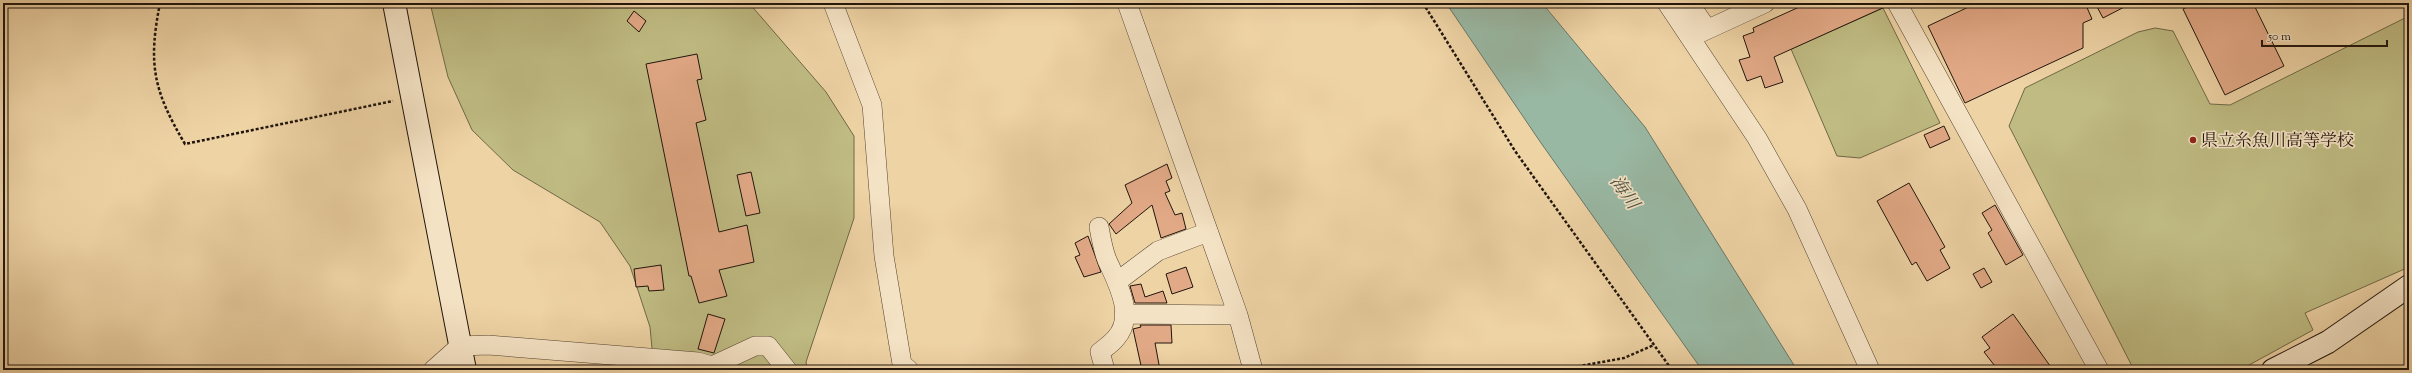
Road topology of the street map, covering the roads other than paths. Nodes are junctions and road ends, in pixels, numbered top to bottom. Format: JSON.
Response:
{"nodes":[{"id":1,"x":394,"y":3,"type":"edge"},
{"id":2,"x":833,"y":3,"type":"edge"},
{"id":3,"x":1127,"y":3,"type":"edge"},
{"id":4,"x":1667,"y":3,"type":"edge"},
{"id":5,"x":1689,"y":3,"type":"edge"},
{"id":6,"x":1765,"y":3,"type":"edge"},
{"id":7,"x":1897,"y":3,"type":"edge"},
{"id":8,"x":1699,"y":33,"type":"junction"},
{"id":9,"x":1099,"y":228,"type":"dead end"},
{"id":10,"x":1208,"y":232,"type":"junction"},
{"id":11,"x":1118,"y":281,"type":"junction"},
{"id":12,"x":2409,"y":286,"type":"edge"},
{"id":13,"x":1124,"y":314,"type":"junction"},
{"id":14,"x":1238,"y":315,"type":"junction"},
{"id":15,"x":460,"y":346,"type":"junction"},
{"id":16,"x":433,"y":370,"type":"edge"},
{"id":17,"x":465,"y":370,"type":"edge"},
{"id":18,"x":787,"y":370,"type":"edge"},
{"id":19,"x":909,"y":370,"type":"edge"},
{"id":20,"x":1105,"y":370,"type":"edge"},
{"id":21,"x":1253,"y":370,"type":"edge"},
{"id":22,"x":1870,"y":370,"type":"edge"},
{"id":23,"x":2099,"y":370,"type":"edge"},
{"id":24,"x":2273,"y":370,"type":"edge"}],
"edges":[{"from":1,"to":15,"type":"street"},
{"from":2,"to":19,"type":"street"},
{"from":3,"to":10,"type":"street"},
{"from":4,"to":8,"type":"street"},
{"from":5,"to":8,"type":"street"},
{"from":6,"to":8,"type":"street"},
{"from":7,"to":23,"type":"street"},
{"from":8,"to":22,"type":"street"},
{"from":9,"to":11,"type":"street"},
{"from":10,"to":11,"type":"street"},
{"from":10,"to":14,"type":"street"},
{"from":11,"to":13,"type":"street"},
{"from":12,"to":24,"type":"street"},
{"from":13,"to":14,"type":"street"},
{"from":13,"to":20,"type":"street"},
{"from":14,"to":21,"type":"street"},
{"from":15,"to":16,"type":"street"},
{"from":15,"to":17,"type":"street"},
{"from":15,"to":18,"type":"street"}]}
